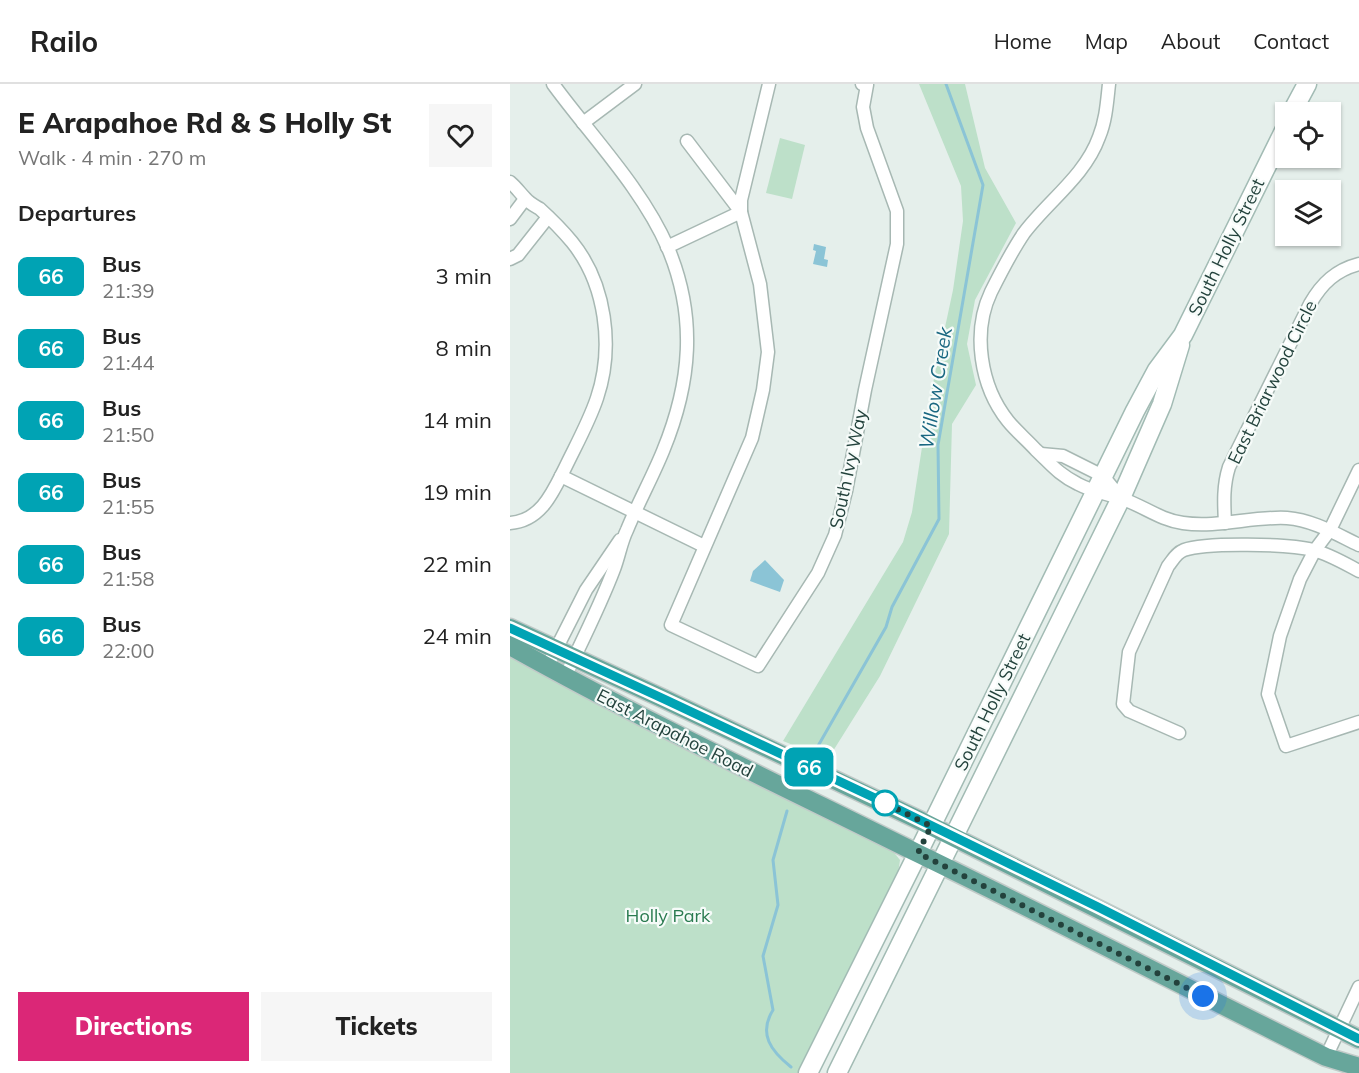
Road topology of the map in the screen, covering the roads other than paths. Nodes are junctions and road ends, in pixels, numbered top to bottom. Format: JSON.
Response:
{"nodes":[{"id":1,"x":553,"y":84,"type":"edge"},
{"id":2,"x":635,"y":84,"type":"edge"},
{"id":3,"x":769,"y":84,"type":"edge"},
{"id":4,"x":862,"y":84,"type":"edge"},
{"id":5,"x":1108,"y":84,"type":"edge"},
{"id":6,"x":1306,"y":84,"type":"edge"},
{"id":7,"x":1297,"y":102,"type":"edge"},
{"id":8,"x":583,"y":123,"type":"junction"},
{"id":9,"x":687,"y":141,"type":"dead end"},
{"id":10,"x":1275,"y":149,"type":"edge"},
{"id":11,"x":510,"y":182,"type":"edge"},
{"id":12,"x":525,"y":199,"type":"junction"},
{"id":13,"x":741,"y":212,"type":"junction"},
{"id":14,"x":548,"y":217,"type":"junction"},
{"id":15,"x":510,"y":219,"type":"edge"},
{"id":16,"x":667,"y":247,"type":"junction"},
{"id":17,"x":510,"y":258,"type":"edge"},
{"id":18,"x":1359,"y":264,"type":"edge"},
{"id":19,"x":1183,"y":335,"type":"junction"},
{"id":20,"x":1041,"y":454,"type":"junction"},
{"id":21,"x":1359,"y":470,"type":"edge"},
{"id":22,"x":561,"y":476,"type":"junction"},
{"id":23,"x":1103,"y":476,"type":"junction"},
{"id":24,"x":1095,"y":492,"type":"junction"},
{"id":25,"x":1121,"y":498,"type":"junction"},
{"id":26,"x":635,"y":512,"type":"junction"},
{"id":27,"x":510,"y":523,"type":"edge"},
{"id":28,"x":1225,"y":523,"type":"junction"},
{"id":29,"x":1330,"y":530,"type":"junction"},
{"id":30,"x":626,"y":532,"type":"junction"},
{"id":31,"x":1359,"y":545,"type":"edge"},
{"id":32,"x":704,"y":546,"type":"junction"},
{"id":33,"x":1316,"y":550,"type":"junction"},
{"id":34,"x":1359,"y":571,"type":"edge"},
{"id":35,"x":510,"y":628,"type":"edge"},
{"id":36,"x":510,"y":646,"type":"edge"},
{"id":37,"x":556,"y":648,"type":"junction"},
{"id":38,"x":575,"y":657,"type":"junction"},
{"id":39,"x":547,"y":667,"type":"junction"},
{"id":40,"x":565,"y":677,"type":"junction"},
{"id":41,"x":1359,"y":722,"type":"edge"},
{"id":42,"x":1179,"y":733,"type":"dead end"},
{"id":43,"x":931,"y":826,"type":"junction"},
{"id":44,"x":954,"y":837,"type":"junction"},
{"id":45,"x":918,"y":853,"type":"junction"},
{"id":46,"x":941,"y":865,"type":"junction"},
{"id":47,"x":1359,"y":987,"type":"edge"},
{"id":48,"x":1339,"y":1029,"type":"junction"},
{"id":49,"x":1359,"y":1039,"type":"edge"},
{"id":50,"x":1326,"y":1057,"type":"junction"},
{"id":51,"x":1359,"y":1067,"type":"edge"},
{"id":52,"x":808,"y":1073,"type":"edge"},
{"id":53,"x":837,"y":1073,"type":"edge"}],
"edges":[{"from":1,"to":8,"type":"street"},
{"from":2,"to":8,"type":"street"},
{"from":3,"to":13,"type":"street"},
{"from":4,"to":32,"type":"street","name":"South Ivy Way"},
{"from":5,"to":20,"type":"street"},
{"from":6,"to":7,"type":"main road"},
{"from":8,"to":16,"type":"street"},
{"from":9,"to":13,"type":"street"},
{"from":10,"to":19,"type":"main road","name":"South Holly Street"},
{"from":11,"to":12,"type":"street"},
{"from":12,"to":14,"type":"street"},
{"from":12,"to":15,"type":"street"},
{"from":13,"to":16,"type":"street"},
{"from":13,"to":32,"type":"street"},
{"from":14,"to":17,"type":"street"},
{"from":14,"to":22,"type":"street"},
{"from":16,"to":26,"type":"street"},
{"from":18,"to":28,"type":"street","name":"East Briarwood Circle"},
{"from":19,"to":23,"type":"main road","name":"South Holly Street"},
{"from":19,"to":25,"type":"main road","name":"South Holly Street"},
{"from":20,"to":23,"type":"street"},
{"from":20,"to":24,"type":"street"},
{"from":21,"to":29,"type":"street"},
{"from":22,"to":26,"type":"street"},
{"from":22,"to":27,"type":"street"},
{"from":23,"to":24,"type":"main road","name":"South Holly Street"},
{"from":23,"to":25,"type":"street"},
{"from":24,"to":25,"type":"street"},
{"from":24,"to":43,"type":"main road","name":"South Holly Street"},
{"from":25,"to":28,"type":"street"},
{"from":25,"to":44,"type":"main road","name":"South Holly Street"},
{"from":26,"to":30,"type":"street"},
{"from":26,"to":32,"type":"street"},
{"from":28,"to":29,"type":"street"},
{"from":29,"to":31,"type":"street"},
{"from":29,"to":33,"type":"street"},
{"from":30,"to":37,"type":"street"},
{"from":30,"to":38,"type":"street"},
{"from":33,"to":34,"type":"street"},
{"from":33,"to":41,"type":"street"},
{"from":33,"to":42,"type":"street"},
{"from":35,"to":37,"type":"main road","name":"East Arapahoe Road"},
{"from":36,"to":39,"type":"main road","name":"East Arapahoe Road"},
{"from":37,"to":38,"type":"main road","name":"East Arapahoe Road"},
{"from":37,"to":39,"type":"street"},
{"from":38,"to":40,"type":"street"},
{"from":38,"to":43,"type":"main road","name":"East Arapahoe Road"},
{"from":39,"to":40,"type":"main road","name":"East Arapahoe Road"},
{"from":40,"to":45,"type":"main road","name":"East Arapahoe Road"},
{"from":43,"to":44,"type":"main road","name":"East Arapahoe Road"},
{"from":43,"to":45,"type":"main road","name":"South Holly Street"},
{"from":44,"to":46,"type":"main road","name":"South Holly Street"},
{"from":44,"to":48,"type":"main road","name":"East Arapahoe Road"},
{"from":45,"to":46,"type":"main road","name":"East Arapahoe Road"},
{"from":45,"to":52,"type":"main road","name":"South Holly Street"},
{"from":46,"to":50,"type":"main road","name":"East Arapahoe Road"},
{"from":46,"to":53,"type":"main road","name":"South Holly Street"},
{"from":47,"to":48,"type":"street"},
{"from":48,"to":49,"type":"main road","name":"East Arapahoe Road"},
{"from":48,"to":50,"type":"street"},
{"from":50,"to":51,"type":"main road","name":"East Arapahoe Road"}]}
